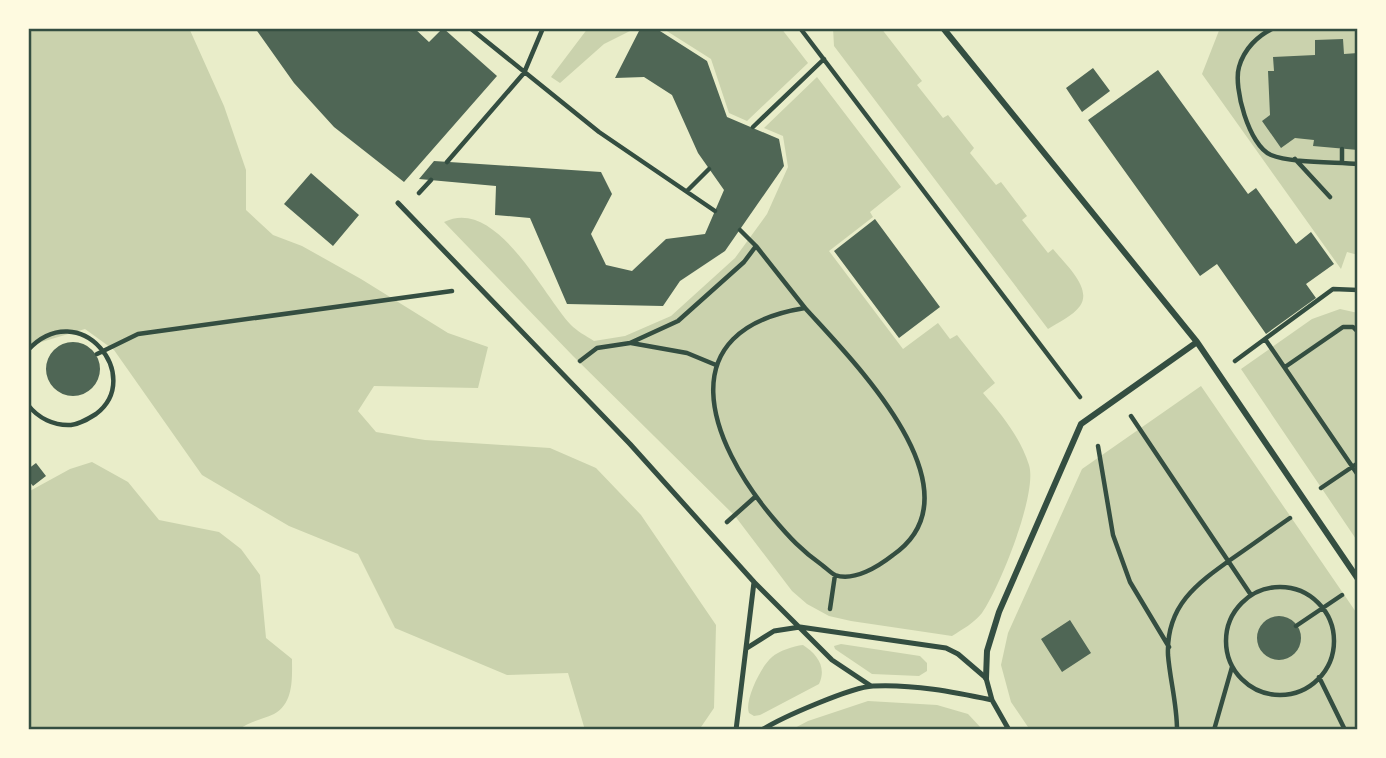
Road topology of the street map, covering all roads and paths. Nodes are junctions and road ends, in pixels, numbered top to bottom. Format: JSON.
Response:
{"nodes":[{"id":1,"x":470,"y":28,"type":"edge"},
{"id":2,"x":543,"y":28,"type":"edge"},
{"id":3,"x":943,"y":28,"type":"edge"},
{"id":4,"x":1274,"y":28,"type":"edge"},
{"id":5,"x":802,"y":29,"type":"edge"},
{"id":6,"x":824,"y":59,"type":"junction"},
{"id":7,"x":524,"y":73,"type":"junction"},
{"id":8,"x":753,"y":127,"type":"dead end"},
{"id":9,"x":1342,"y":149,"type":"dead end"},
{"id":10,"x":1295,"y":159,"type":"junction"},
{"id":11,"x":447,"y":162,"type":"dead end"},
{"id":12,"x":1342,"y":162,"type":"junction"},
{"id":13,"x":1358,"y":164,"type":"edge"},
{"id":14,"x":709,"y":169,"type":"dead end"},
{"id":15,"x":687,"y":191,"type":"junction"},
{"id":16,"x":1329,"y":197,"type":"dead end"},
{"id":17,"x":398,"y":203,"type":"dead end"},
{"id":18,"x":715,"y":211,"type":"dead end"},
{"id":19,"x":740,"y":230,"type":"dead end"},
{"id":20,"x":756,"y":246,"type":"junction"},
{"id":21,"x":1358,"y":290,"type":"edge"},
{"id":22,"x":426,"y":295,"type":"dead end"},
{"id":23,"x":805,"y":308,"type":"junction"},
{"id":24,"x":1358,"y":332,"type":"edge"},
{"id":25,"x":1265,"y":339,"type":"junction"},
{"id":26,"x":1197,"y":342,"type":"junction"},
{"id":27,"x":630,"y":343,"type":"junction"},
{"id":28,"x":597,"y":348,"type":"dead end"},
{"id":29,"x":28,"y":350,"type":"edge"},
{"id":30,"x":104,"y":351,"type":"junction"},
{"id":31,"x":96,"y":354,"type":"dead end"},
{"id":32,"x":716,"y":365,"type":"junction"},
{"id":33,"x":1285,"y":367,"type":"junction"},
{"id":34,"x":1218,"y":373,"type":"junction"},
{"id":35,"x":1118,"y":398,"type":"junction"},
{"id":36,"x":29,"y":408,"type":"edge"},
{"id":37,"x":1093,"y":415,"type":"junction"},
{"id":38,"x":1355,"y":465,"type":"edge"},
{"id":39,"x":1358,"y":475,"type":"edge"},
{"id":40,"x":755,"y":497,"type":"junction"},
{"id":41,"x":1306,"y":502,"type":"junction"},
{"id":42,"x":712,"y":536,"type":"junction"},
{"id":43,"x":1228,"y":561,"type":"junction"},
{"id":44,"x":835,"y":575,"type":"junction"},
{"id":45,"x":1358,"y":579,"type":"edge"},
{"id":46,"x":754,"y":582,"type":"junction"},
{"id":47,"x":1251,"y":595,"type":"junction"},
{"id":48,"x":1323,"y":607,"type":"junction"},
{"id":49,"x":1296,"y":626,"type":"dead end"},
{"id":50,"x":800,"y":627,"type":"junction"},
{"id":51,"x":827,"y":631,"type":"junction"},
{"id":52,"x":1169,"y":647,"type":"junction"},
{"id":53,"x":747,"y":648,"type":"junction"},
{"id":54,"x":1233,"y":666,"type":"junction"},
{"id":55,"x":1319,"y":677,"type":"junction"},
{"id":56,"x":986,"y":678,"type":"junction"},
{"id":57,"x":871,"y":685,"type":"junction"},
{"id":58,"x":992,"y":700,"type":"junction"},
{"id":59,"x":1214,"y":729,"type":"edge"},
{"id":60,"x":736,"y":730,"type":"edge"},
{"id":61,"x":762,"y":730,"type":"edge"},
{"id":62,"x":1010,"y":730,"type":"edge"},
{"id":63,"x":1177,"y":730,"type":"edge"},
{"id":64,"x":1345,"y":730,"type":"edge"}],
"edges":[{"from":1,"to":7,"type":"path"},
{"from":2,"to":7,"type":"path"},
{"from":3,"to":26,"type":"street"},
{"from":4,"to":10,"type":"path"},
{"from":5,"to":6,"type":"path"},
{"from":6,"to":8,"type":"path"},
{"from":6,"to":37,"type":"path"},
{"from":7,"to":11,"type":"path"},
{"from":7,"to":15,"type":"path"},
{"from":9,"to":12,"type":"path"},
{"from":10,"to":12,"type":"path"},
{"from":10,"to":16,"type":"path"},
{"from":12,"to":13,"type":"path"},
{"from":14,"to":15,"type":"path"},
{"from":15,"to":18,"type":"path"},
{"from":17,"to":42,"type":"lane"},
{"from":19,"to":20,"type":"path"},
{"from":20,"to":23,"type":"path"},
{"from":20,"to":27,"type":"path"},
{"from":21,"to":25,"type":"path"},
{"from":22,"to":30,"type":"path"},
{"from":23,"to":32,"type":"path"},
{"from":23,"to":44,"type":"path"},
{"from":24,"to":33,"type":"path"},
{"from":25,"to":33,"type":"path"},
{"from":25,"to":34,"type":"path"},
{"from":26,"to":34,"type":"street"},
{"from":26,"to":35,"type":"street"},
{"from":27,"to":28,"type":"path"},
{"from":27,"to":32,"type":"path"},
{"from":29,"to":30,"type":"path"},
{"from":30,"to":31,"type":"path"},
{"from":30,"to":36,"type":"path"},
{"from":32,"to":40,"type":"path"},
{"from":33,"to":38,"type":"path"},
{"from":34,"to":41,"type":"street"},
{"from":35,"to":37,"type":"street"},
{"from":35,"to":43,"type":"path"},
{"from":37,"to":52,"type":"path"},
{"from":37,"to":56,"type":"street"},
{"from":38,"to":39,"type":"path"},
{"from":38,"to":41,"type":"path"},
{"from":40,"to":42,"type":"path"},
{"from":40,"to":44,"type":"path"},
{"from":41,"to":43,"type":"path"},
{"from":41,"to":45,"type":"street"},
{"from":42,"to":46,"type":"lane"},
{"from":43,"to":47,"type":"path"},
{"from":43,"to":52,"type":"path"},
{"from":44,"to":51,"type":"path"},
{"from":46,"to":50,"type":"lane"},
{"from":46,"to":53,"type":"lane"},
{"from":47,"to":48,"type":"path"},
{"from":47,"to":54,"type":"path"},
{"from":48,"to":49,"type":"path"},
{"from":48,"to":55,"type":"path"},
{"from":50,"to":51,"type":"lane"},
{"from":50,"to":53,"type":"lane"},
{"from":50,"to":57,"type":"lane"},
{"from":51,"to":56,"type":"lane"},
{"from":52,"to":63,"type":"path"},
{"from":53,"to":60,"type":"lane"},
{"from":54,"to":55,"type":"path"},
{"from":54,"to":59,"type":"path"},
{"from":55,"to":64,"type":"path"},
{"from":56,"to":58,"type":"lane"},
{"from":57,"to":58,"type":"lane"},
{"from":57,"to":61,"type":"lane"},
{"from":58,"to":62,"type":"lane"}]}
